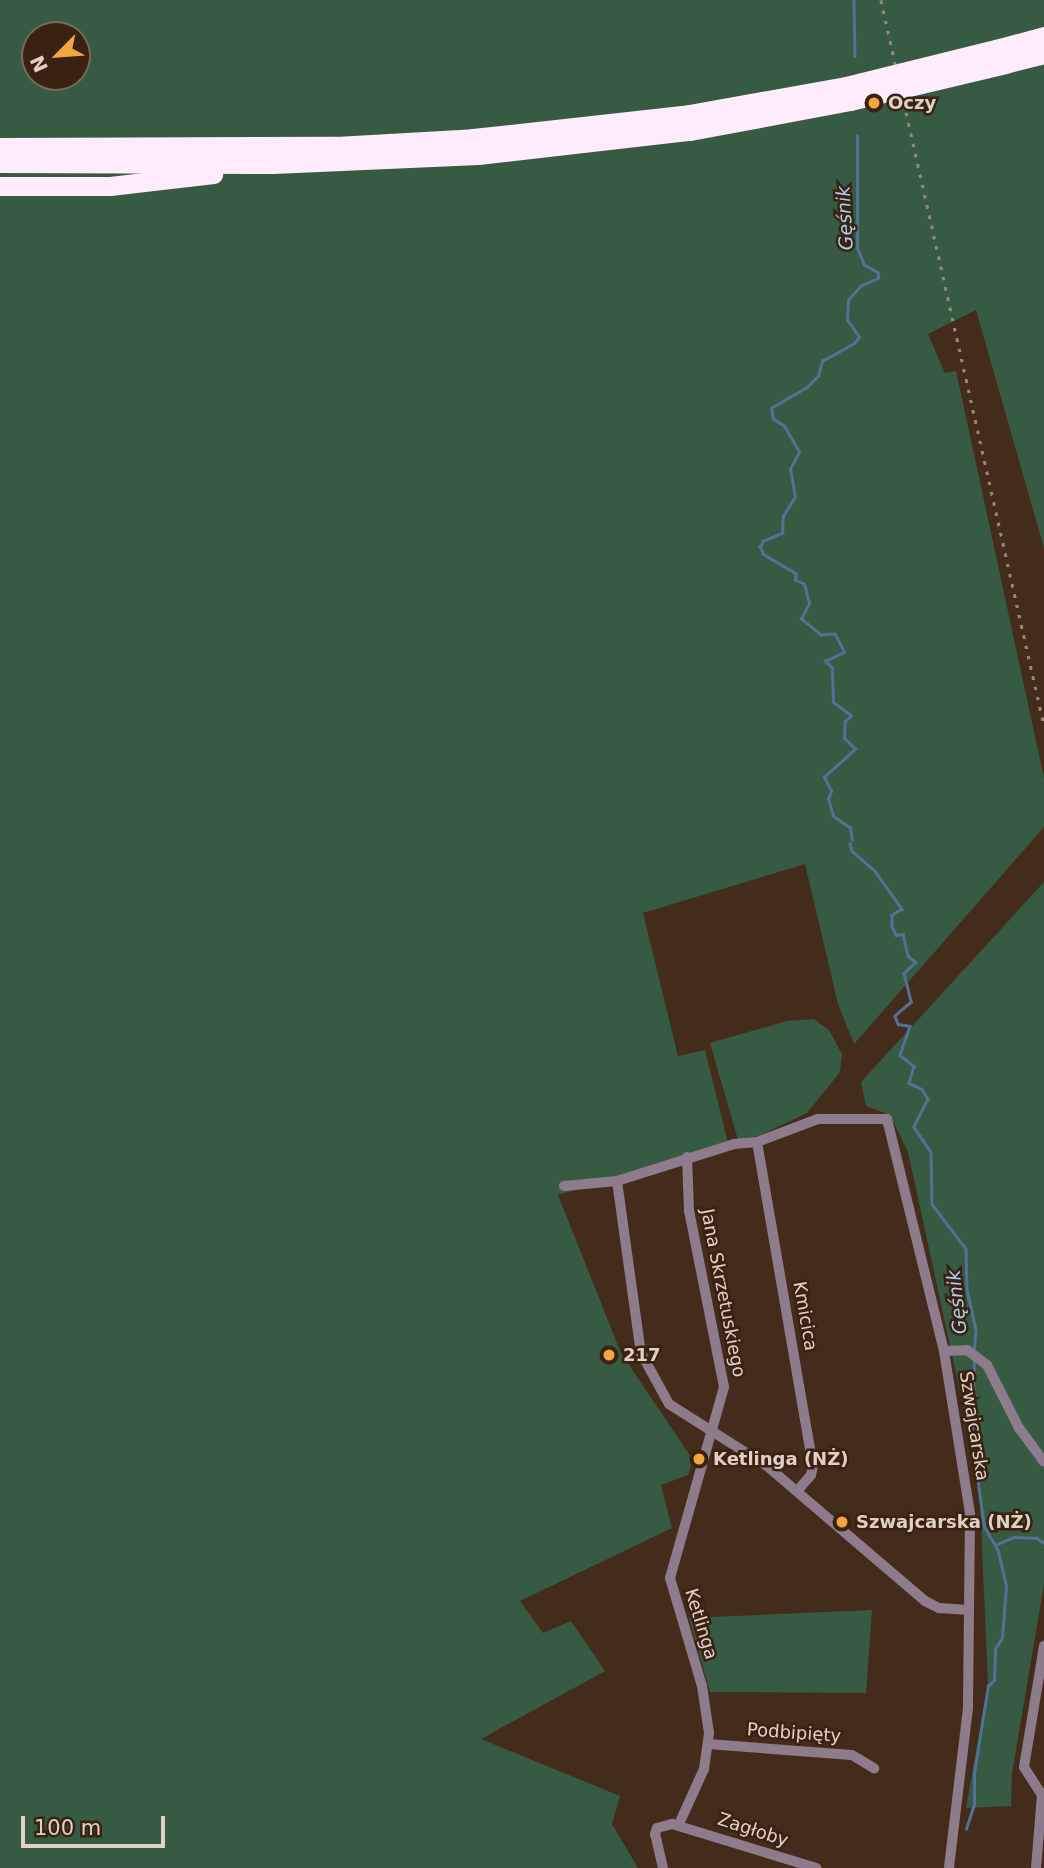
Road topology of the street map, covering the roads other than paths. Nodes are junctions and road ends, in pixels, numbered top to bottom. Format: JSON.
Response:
{"nodes":[{"id":1,"x":1044,"y":36,"type":"edge"},
{"id":2,"x":1044,"y":54,"type":"edge"},
{"id":3,"x":1003,"y":56,"type":"junction"},
{"id":4,"x":848,"y":94,"type":"junction"},
{"id":5,"x":0,"y":147,"type":"edge"},
{"id":6,"x":0,"y":163,"type":"edge"},
{"id":7,"x":273,"y":164,"type":"junction"},
{"id":8,"x":0,"y":186,"type":"edge"},
{"id":9,"x":757,"y":1142,"type":"junction"},
{"id":10,"x":687,"y":1157,"type":"junction"},
{"id":11,"x":617,"y":1181,"type":"junction"},
{"id":12,"x":564,"y":1186,"type":"dead end"},
{"id":13,"x":944,"y":1351,"type":"junction"},
{"id":14,"x":712,"y":1434,"type":"junction"},
{"id":15,"x":1044,"y":1462,"type":"edge"},
{"id":16,"x":797,"y":1492,"type":"junction"},
{"id":17,"x":969,"y":1611,"type":"junction"},
{"id":18,"x":1044,"y":1646,"type":"edge"},
{"id":19,"x":1042,"y":1671,"type":"edge"},
{"id":20,"x":708,"y":1744,"type":"junction"},
{"id":21,"x":874,"y":1768,"type":"dead end"},
{"id":22,"x":679,"y":1825,"type":"junction"},
{"id":23,"x":663,"y":1868,"type":"edge"},
{"id":24,"x":816,"y":1868,"type":"edge"},
{"id":25,"x":949,"y":1868,"type":"edge"},
{"id":26,"x":1036,"y":1868,"type":"edge"}],
"edges":[{"from":1,"to":3,"type":"highway"},
{"from":2,"to":3,"type":"highway"},
{"from":3,"to":4,"type":"highway","bridge":true},
{"from":4,"to":5,"type":"highway"},
{"from":4,"to":7,"type":"highway"},
{"from":6,"to":7,"type":"highway"},
{"from":7,"to":8,"type":"highway"},
{"from":9,"to":10,"type":"street","name":"Szwajcarska"},
{"from":9,"to":13,"type":"street","name":"Szwajcarska"},
{"from":9,"to":16,"type":"street","name":"Kmicica"},
{"from":10,"to":11,"type":"street","name":"Szwajcarska"},
{"from":10,"to":14,"type":"street","name":"Jana Skrzetuskiego"},
{"from":11,"to":12,"type":"street","name":"Szwajcarska"},
{"from":11,"to":14,"type":"street"},
{"from":13,"to":15,"type":"street"},
{"from":13,"to":17,"type":"street","name":"Szwajcarska"},
{"from":14,"to":16,"type":"street"},
{"from":14,"to":20,"type":"street","name":"Ketlinga"},
{"from":16,"to":17,"type":"street"},
{"from":17,"to":25,"type":"street","name":"Szwajcarska"},
{"from":18,"to":19,"type":"street"},
{"from":19,"to":26,"type":"street"},
{"from":20,"to":21,"type":"street","name":"Podbipięty"},
{"from":20,"to":22,"type":"street","name":"Ketlinga"},
{"from":22,"to":23,"type":"street"},
{"from":22,"to":24,"type":"street","name":"Zagłoby"}]}
